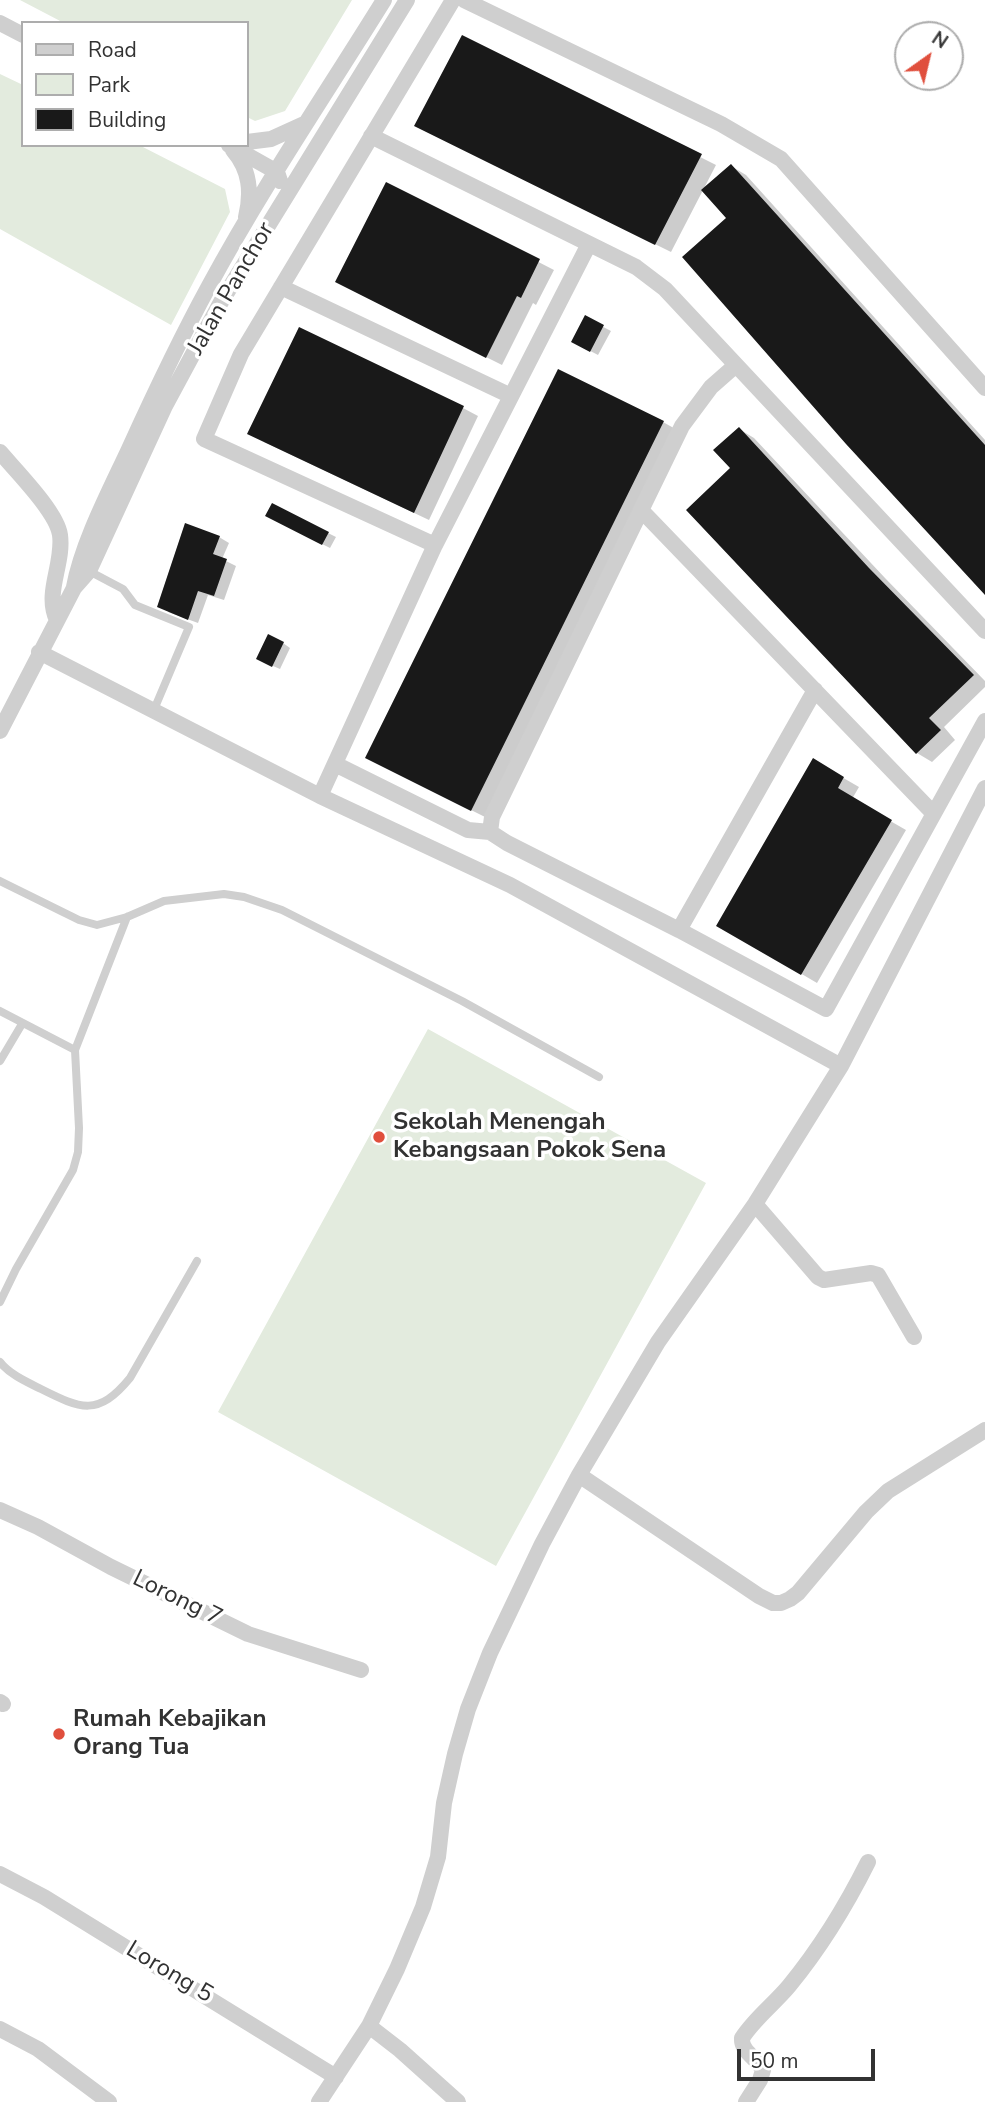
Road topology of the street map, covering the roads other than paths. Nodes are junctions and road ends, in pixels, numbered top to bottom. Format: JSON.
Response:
{"nodes":[{"id":1,"x":384,"y":0,"type":"edge"},
{"id":2,"x":407,"y":0,"type":"edge"},
{"id":3,"x":453,"y":0,"type":"edge"},
{"id":4,"x":464,"y":0,"type":"edge"},
{"id":5,"x":0,"y":23,"type":"edge"},
{"id":6,"x":21,"y":34,"type":"edge"},
{"id":7,"x":306,"y":123,"type":"junction"},
{"id":8,"x":372,"y":136,"type":"junction"},
{"id":9,"x":248,"y":142,"type":"edge"},
{"id":10,"x":231,"y":147,"type":"edge"},
{"id":11,"x":232,"y":147,"type":"edge"},
{"id":12,"x":315,"y":152,"type":"junction"},
{"id":13,"x":276,"y":172,"type":"junction"},
{"id":14,"x":278,"y":211,"type":"junction"},
{"id":15,"x":242,"y":230,"type":"junction"},
{"id":16,"x":589,"y":243,"type":"junction"},
{"id":17,"x":281,"y":287,"type":"junction"},
{"id":18,"x":736,"y":365,"type":"junction"},
{"id":19,"x":985,"y":388,"type":"edge"},
{"id":20,"x":511,"y":396,"type":"junction"},
{"id":21,"x":0,"y":452,"type":"edge"},
{"id":22,"x":641,"y":510,"type":"junction"},
{"id":23,"x":435,"y":545,"type":"junction"},
{"id":24,"x":83,"y":568,"type":"junction"},
{"id":25,"x":57,"y":620,"type":"junction"},
{"id":26,"x":985,"y":631,"type":"edge"},
{"id":27,"x":39,"y":652,"type":"junction"},
{"id":28,"x":815,"y":690,"type":"junction"},
{"id":29,"x":153,"y":713,"type":"junction"},
{"id":30,"x":985,"y":721,"type":"edge"},
{"id":31,"x":0,"y":731,"type":"edge"},
{"id":32,"x":335,"y":764,"type":"junction"},
{"id":33,"x":985,"y":788,"type":"edge"},
{"id":34,"x":320,"y":796,"type":"junction"},
{"id":35,"x":933,"y":813,"type":"junction"},
{"id":36,"x":491,"y":832,"type":"junction"},
{"id":37,"x":1,"y":885,"type":"edge"},
{"id":38,"x":127,"y":917,"type":"junction"},
{"id":39,"x":678,"y":930,"type":"junction"},
{"id":40,"x":0,"y":1011,"type":"edge"},
{"id":41,"x":22,"y":1024,"type":"junction"},
{"id":42,"x":75,"y":1051,"type":"junction"},
{"id":43,"x":0,"y":1061,"type":"edge"},
{"id":44,"x":841,"y":1066,"type":"junction"},
{"id":45,"x":599,"y":1077,"type":"dead end"},
{"id":46,"x":755,"y":1204,"type":"junction"},
{"id":47,"x":197,"y":1261,"type":"dead end"},
{"id":48,"x":0,"y":1302,"type":"edge"},
{"id":49,"x":914,"y":1337,"type":"dead end"},
{"id":50,"x":0,"y":1362,"type":"edge"},
{"id":51,"x":985,"y":1430,"type":"edge"},
{"id":52,"x":579,"y":1475,"type":"junction"},
{"id":53,"x":0,"y":1510,"type":"edge"},
{"id":54,"x":361,"y":1670,"type":"dead end"},
{"id":55,"x":868,"y":1862,"type":"dead end"},
{"id":56,"x":0,"y":1874,"type":"edge"},
{"id":57,"x":369,"y":2026,"type":"junction"},
{"id":58,"x":0,"y":2029,"type":"edge"},
{"id":59,"x":336,"y":2077,"type":"junction"},
{"id":60,"x":109,"y":2102,"type":"edge"},
{"id":61,"x":319,"y":2102,"type":"edge"},
{"id":62,"x":458,"y":2102,"type":"edge"},
{"id":63,"x":746,"y":2102,"type":"edge"}],
"edges":[{"from":1,"to":7,"type":"street","name":"Jalan Panchor"},
{"from":2,"to":12,"type":"street","name":"Jalan Panchor"},
{"from":3,"to":8,"type":"street"},
{"from":4,"to":19,"type":"street"},
{"from":5,"to":6,"type":"street"},
{"from":7,"to":9,"type":"street"},
{"from":7,"to":13,"type":"street","name":"Jalan Panchor"},
{"from":8,"to":16,"type":"street"},
{"from":8,"to":17,"type":"street"},
{"from":10,"to":15,"type":"street"},
{"from":11,"to":13,"type":"street"},
{"from":12,"to":13,"type":"street"},
{"from":12,"to":14,"type":"street","name":"Jalan Panchor"},
{"from":13,"to":14,"type":"street"},
{"from":13,"to":15,"type":"street","name":"Jalan Panchor"},
{"from":14,"to":24,"type":"street","name":"Jalan Panchor"},
{"from":15,"to":24,"type":"street","name":"Jalan Panchor"},
{"from":16,"to":18,"type":"street"},
{"from":16,"to":20,"type":"street"},
{"from":17,"to":20,"type":"street"},
{"from":17,"to":23,"type":"street"},
{"from":18,"to":22,"type":"street"},
{"from":18,"to":26,"type":"street"},
{"from":20,"to":23,"type":"street"},
{"from":21,"to":25,"type":"street"},
{"from":22,"to":28,"type":"street"},
{"from":22,"to":36,"type":"street"},
{"from":23,"to":32,"type":"street"},
{"from":24,"to":25,"type":"street","name":"Jalan Panchor"},
{"from":24,"to":29,"type":"lane"},
{"from":25,"to":27,"type":"street","name":"Jalan Panchor"},
{"from":27,"to":29,"type":"street"},
{"from":27,"to":31,"type":"street","name":"Jalan Panchor"},
{"from":28,"to":35,"type":"street"},
{"from":28,"to":39,"type":"street"},
{"from":29,"to":34,"type":"street"},
{"from":30,"to":35,"type":"street"},
{"from":32,"to":34,"type":"street"},
{"from":32,"to":36,"type":"street"},
{"from":33,"to":44,"type":"street"},
{"from":34,"to":44,"type":"street"},
{"from":35,"to":39,"type":"street"},
{"from":36,"to":39,"type":"street"},
{"from":37,"to":38,"type":"lane"},
{"from":38,"to":42,"type":"lane"},
{"from":38,"to":45,"type":"lane"},
{"from":40,"to":41,"type":"lane"},
{"from":41,"to":42,"type":"lane"},
{"from":41,"to":43,"type":"lane"},
{"from":42,"to":48,"type":"lane"},
{"from":44,"to":46,"type":"street"},
{"from":46,"to":49,"type":"street"},
{"from":46,"to":52,"type":"street"},
{"from":47,"to":50,"type":"lane"},
{"from":51,"to":52,"type":"street"},
{"from":52,"to":57,"type":"street"},
{"from":53,"to":54,"type":"street","name":"Lorong 7"},
{"from":55,"to":63,"type":"street"},
{"from":56,"to":59,"type":"street","name":"Lorong 5"},
{"from":57,"to":59,"type":"street"},
{"from":57,"to":62,"type":"street"},
{"from":58,"to":60,"type":"street"},
{"from":59,"to":61,"type":"street"}]}
